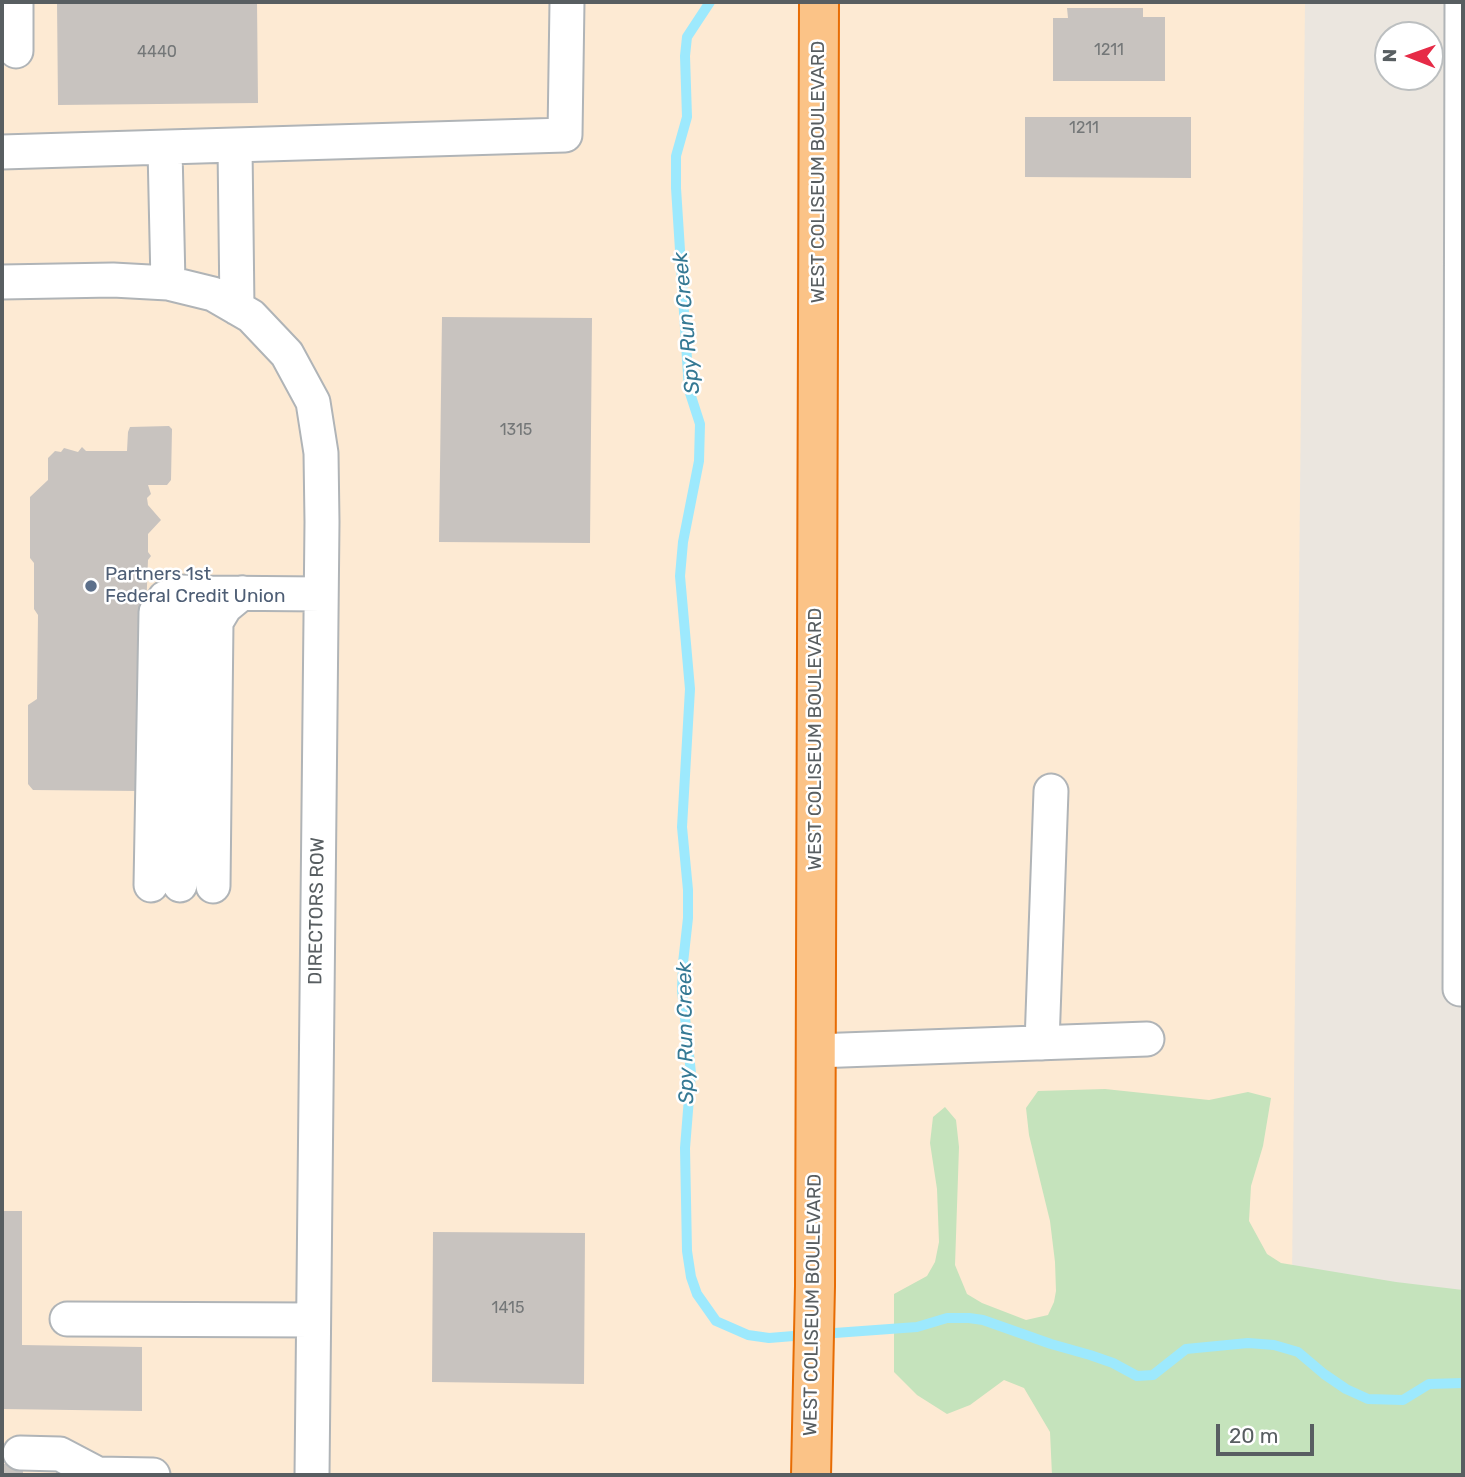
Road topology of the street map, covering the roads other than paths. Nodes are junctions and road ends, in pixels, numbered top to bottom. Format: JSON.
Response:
{"nodes":[{"id":1,"x":16,"y":2,"type":"edge"},
{"id":2,"x":567,"y":2,"type":"edge"},
{"id":3,"x":819,"y":2,"type":"edge"},
{"id":4,"x":1462,"y":2,"type":"edge"},
{"id":5,"x":16,"y":51,"type":"dead end"},
{"id":6,"x":235,"y":147,"type":"junction"},
{"id":7,"x":165,"y":149,"type":"junction"},
{"id":8,"x":2,"y":152,"type":"edge"},
{"id":9,"x":2,"y":282,"type":"edge"},
{"id":10,"x":168,"y":283,"type":"junction"},
{"id":11,"x":237,"y":308,"type":"junction"},
{"id":12,"x":321,"y":594,"type":"junction"},
{"id":13,"x":1051,"y":792,"type":"dead end"},
{"id":14,"x":180,"y":885,"type":"dead end"},
{"id":15,"x":1462,"y":989,"type":"edge"},
{"id":16,"x":1147,"y":1040,"type":"dead end"},
{"id":17,"x":1042,"y":1043,"type":"junction"},
{"id":18,"x":815,"y":1051,"type":"junction"},
{"id":19,"x":66,"y":1319,"type":"dead end"},
{"id":20,"x":313,"y":1320,"type":"junction"},
{"id":21,"x":20,"y":1453,"type":"dead end"},
{"id":22,"x":153,"y":1475,"type":"edge"},
{"id":23,"x":312,"y":1475,"type":"edge"},
{"id":24,"x":811,"y":1475,"type":"edge"}],
"edges":[{"from":1,"to":5,"type":"street"},
{"from":2,"to":6,"type":"street"},
{"from":3,"to":18,"type":"highway","name":"WEST COLISEUM BOULEVARD"},
{"from":4,"to":15,"type":"street"},
{"from":6,"to":7,"type":"street"},
{"from":6,"to":11,"type":"street"},
{"from":7,"to":8,"type":"street"},
{"from":7,"to":10,"type":"street"},
{"from":9,"to":10,"type":"street","name":"DIRECTORS ROW"},
{"from":10,"to":11,"type":"street","name":"DIRECTORS ROW"},
{"from":11,"to":12,"type":"street","name":"DIRECTORS ROW"},
{"from":12,"to":14,"type":"street"},
{"from":12,"to":20,"type":"street","name":"DIRECTORS ROW"},
{"from":13,"to":17,"type":"street"},
{"from":16,"to":17,"type":"street"},
{"from":17,"to":18,"type":"street"},
{"from":18,"to":24,"type":"highway","name":"WEST COLISEUM BOULEVARD"},
{"from":19,"to":20,"type":"street"},
{"from":20,"to":23,"type":"street","name":"DIRECTORS ROW"},
{"from":21,"to":22,"type":"street"}]}
